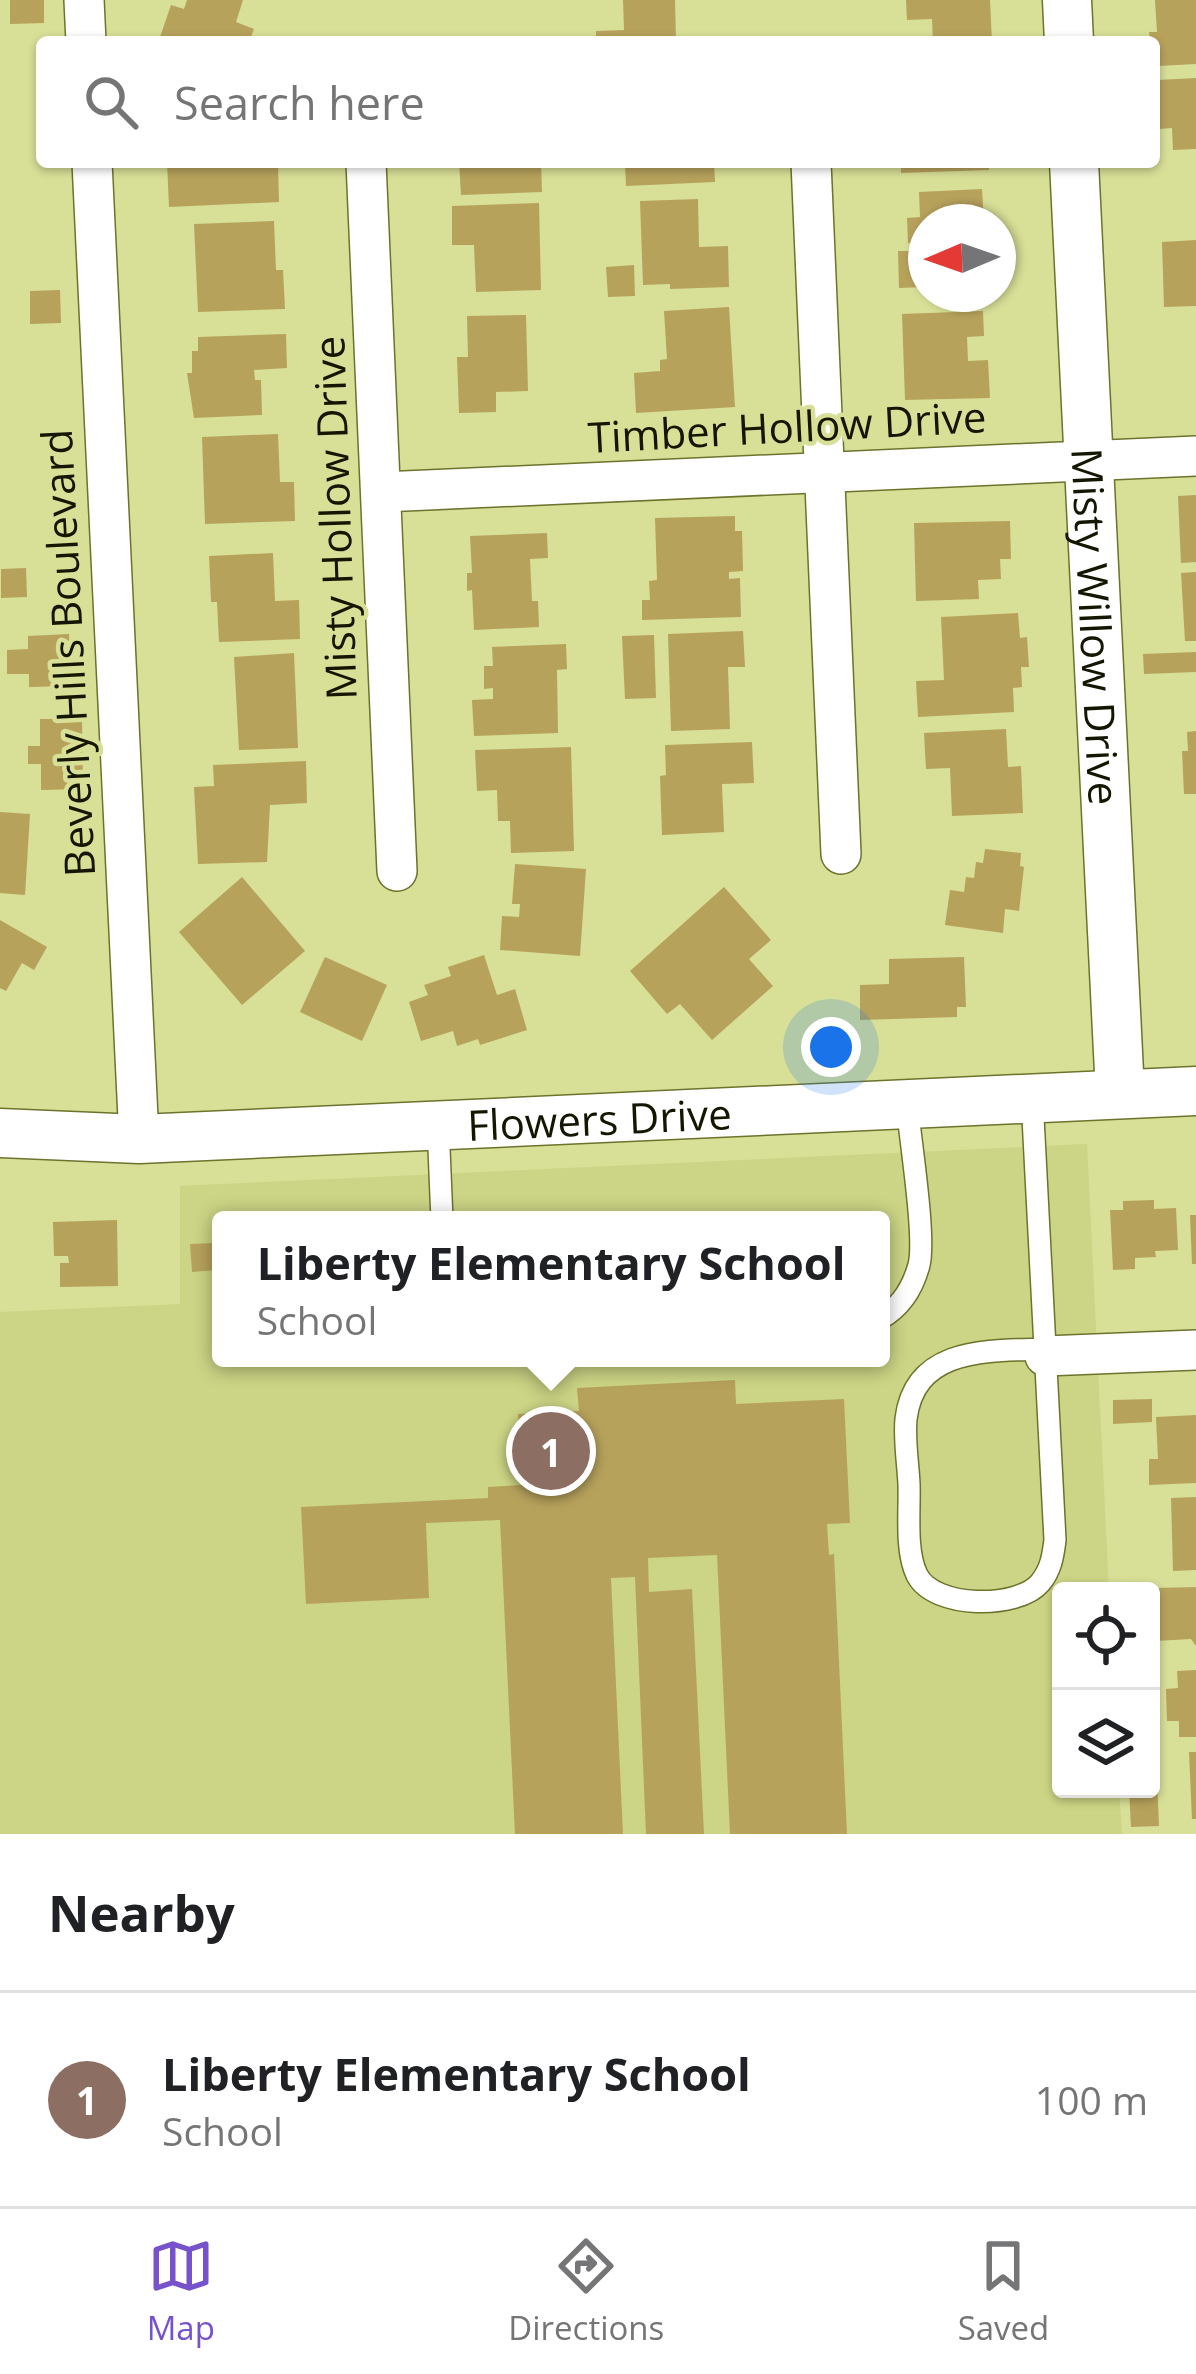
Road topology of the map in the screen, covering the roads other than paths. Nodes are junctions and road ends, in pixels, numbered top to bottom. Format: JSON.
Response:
{"nodes":[{"id":1,"x":84,"y":0,"type":"edge"},
{"id":2,"x":1067,"y":0,"type":"edge"},
{"id":3,"x":86,"y":36,"type":"edge"},
{"id":4,"x":1069,"y":36,"type":"edge"},
{"id":5,"x":92,"y":168,"type":"edge"},
{"id":6,"x":366,"y":168,"type":"edge"},
{"id":7,"x":812,"y":168,"type":"edge"},
{"id":8,"x":1074,"y":168,"type":"edge"},
{"id":9,"x":1196,"y":456,"type":"edge"},
{"id":10,"x":1088,"y":460,"type":"junction"},
{"id":11,"x":827,"y":471,"type":"junction"},
{"id":12,"x":382,"y":492,"type":"junction"},
{"id":13,"x":841,"y":854,"type":"dead end"},
{"id":14,"x":397,"y":871,"type":"dead end"},
{"id":15,"x":1196,"y":1091,"type":"edge"},
{"id":16,"x":1120,"y":1093,"type":"junction"},
{"id":17,"x":1032,"y":1098,"type":"junction"},
{"id":18,"x":907,"y":1103,"type":"junction"},
{"id":19,"x":438,"y":1125,"type":"junction"},
{"id":20,"x":0,"y":1133,"type":"edge"},
{"id":21,"x":139,"y":1139,"type":"junction"},
{"id":22,"x":442,"y":1211,"type":"edge"},
{"id":23,"x":890,"y":1312,"type":"edge"},
{"id":24,"x":1196,"y":1350,"type":"edge"},
{"id":25,"x":1045,"y":1353,"type":"junction"}],
"edges":[{"from":1,"to":3,"type":"street"},
{"from":2,"to":4,"type":"street"},
{"from":5,"to":21,"type":"street","name":"Beverly Hills Boulevard"},
{"from":6,"to":12,"type":"street","name":"Misty Hollow Drive"},
{"from":7,"to":11,"type":"street"},
{"from":8,"to":10,"type":"street","name":"Misty Willow Drive"},
{"from":9,"to":10,"type":"street","name":"Timber Hollow Drive"},
{"from":10,"to":11,"type":"street","name":"Timber Hollow Drive"},
{"from":10,"to":16,"type":"street","name":"Misty Willow Drive"},
{"from":11,"to":12,"type":"street","name":"Timber Hollow Drive"},
{"from":11,"to":13,"type":"street"},
{"from":12,"to":14,"type":"street","name":"Misty Hollow Drive"},
{"from":15,"to":16,"type":"street","name":"Flowers Drive"},
{"from":16,"to":17,"type":"street","name":"Flowers Drive"},
{"from":17,"to":18,"type":"street","name":"Flowers Drive"},
{"from":17,"to":25,"type":"lane"},
{"from":18,"to":19,"type":"street","name":"Flowers Drive"},
{"from":18,"to":23,"type":"lane"},
{"from":19,"to":21,"type":"street","name":"Flowers Drive"},
{"from":19,"to":22,"type":"lane"},
{"from":20,"to":21,"type":"street","name":"Flowers Drive"},
{"from":24,"to":25,"type":"street"},
{"from":25,"to":25,"type":"lane"}]}
